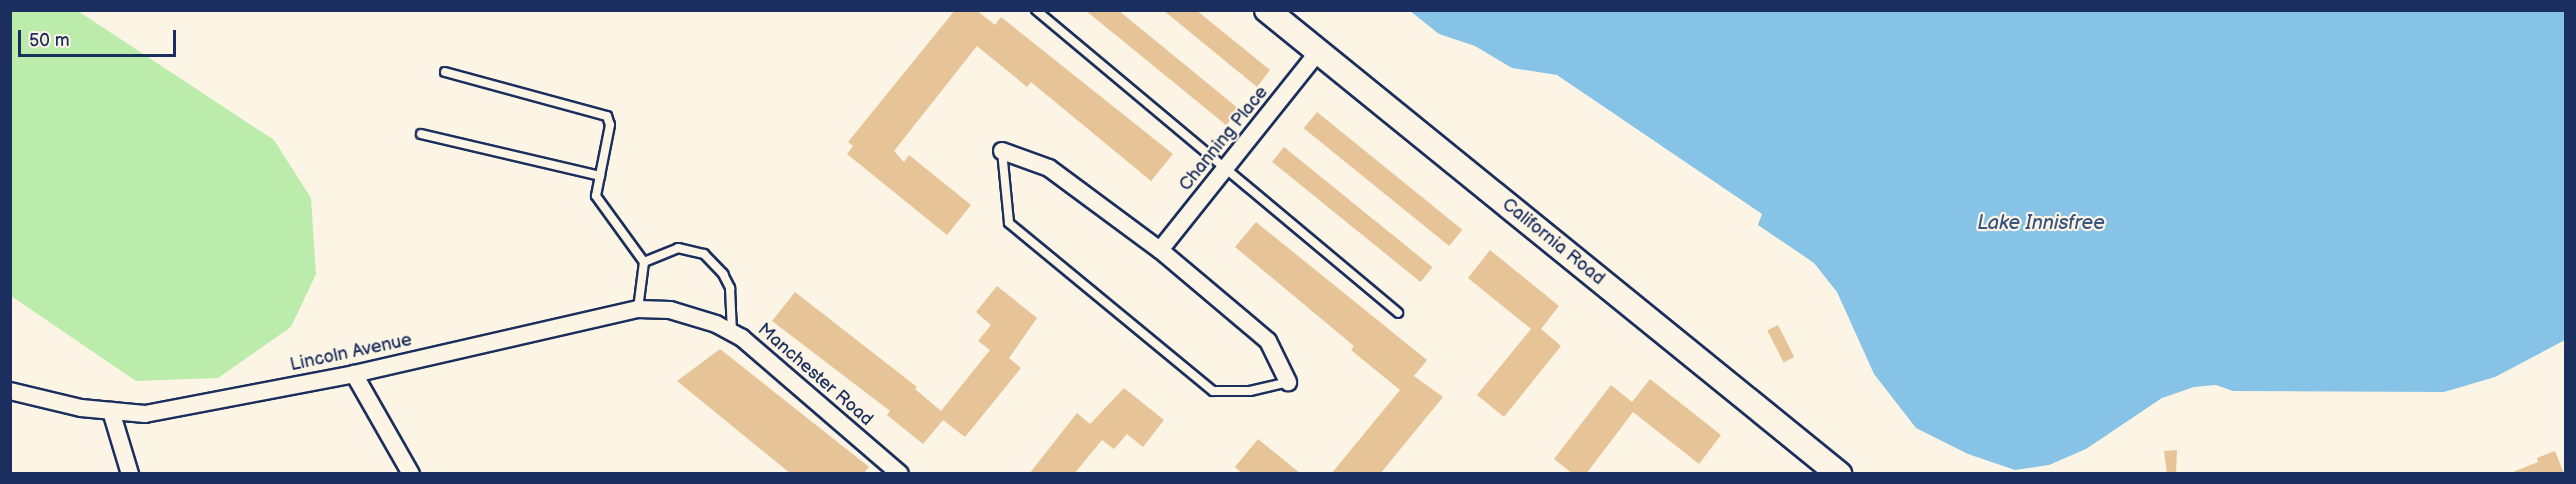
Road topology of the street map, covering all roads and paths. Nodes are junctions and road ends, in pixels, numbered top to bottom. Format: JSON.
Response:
{"nodes":[{"id":1,"x":1036,"y":10,"type":"edge"},
{"id":2,"x":1267,"y":10,"type":"edge"},
{"id":3,"x":1318,"y":52,"type":"junction"},
{"id":4,"x":445,"y":72,"type":"dead end"},
{"id":5,"x":421,"y":134,"type":"dead end"},
{"id":6,"x":1002,"y":151,"type":"joint"},
{"id":7,"x":1224,"y":170,"type":"junction"},
{"id":8,"x":600,"y":176,"type":"junction"},
{"id":9,"x":1160,"y":250,"type":"junction"},
{"id":10,"x":644,"y":262,"type":"junction"},
{"id":11,"x":638,"y":309,"type":"junction"},
{"id":12,"x":1398,"y":313,"type":"dead end"},
{"id":13,"x":698,"y":318,"type":"joint"},
{"id":14,"x":732,"y":332,"type":"junction"},
{"id":15,"x":354,"y":374,"type":"junction"},
{"id":16,"x":1288,"y":382,"type":"joint"},
{"id":17,"x":10,"y":392,"type":"edge"},
{"id":18,"x":111,"y":411,"type":"junction"},
{"id":19,"x":130,"y":474,"type":"edge"},
{"id":20,"x":411,"y":474,"type":"edge"},
{"id":21,"x":900,"y":474,"type":"edge"},
{"id":22,"x":1839,"y":474,"type":"edge"}],
"edges":[{"from":1,"to":7,"type":"lane"},
{"from":2,"to":3,"type":"main road","name":"California Road"},
{"from":3,"to":7,"type":"street","name":"Channing Place"},
{"from":3,"to":22,"type":"main road","name":"California Road"},
{"from":4,"to":8,"type":"lane"},
{"from":5,"to":8,"type":"lane"},
{"from":6,"to":9,"type":"street"},
{"from":6,"to":16,"type":"lane"},
{"from":7,"to":9,"type":"street","name":"Channing Place"},
{"from":7,"to":12,"type":"lane"},
{"from":8,"to":10,"type":"lane"},
{"from":9,"to":16,"type":"street"},
{"from":10,"to":11,"type":"lane"},
{"from":10,"to":14,"type":"lane"},
{"from":11,"to":13,"type":"street","name":"Lincoln Avenue"},
{"from":11,"to":15,"type":"street","name":"Lincoln Avenue"},
{"from":13,"to":14,"type":"street","name":"Manchester Road"},
{"from":14,"to":21,"type":"street","name":"Manchester Road"},
{"from":15,"to":18,"type":"street","name":"Lincoln Avenue"},
{"from":15,"to":20,"type":"street"},
{"from":17,"to":18,"type":"street","name":"Lincoln Avenue"},
{"from":18,"to":19,"type":"street"}]}
